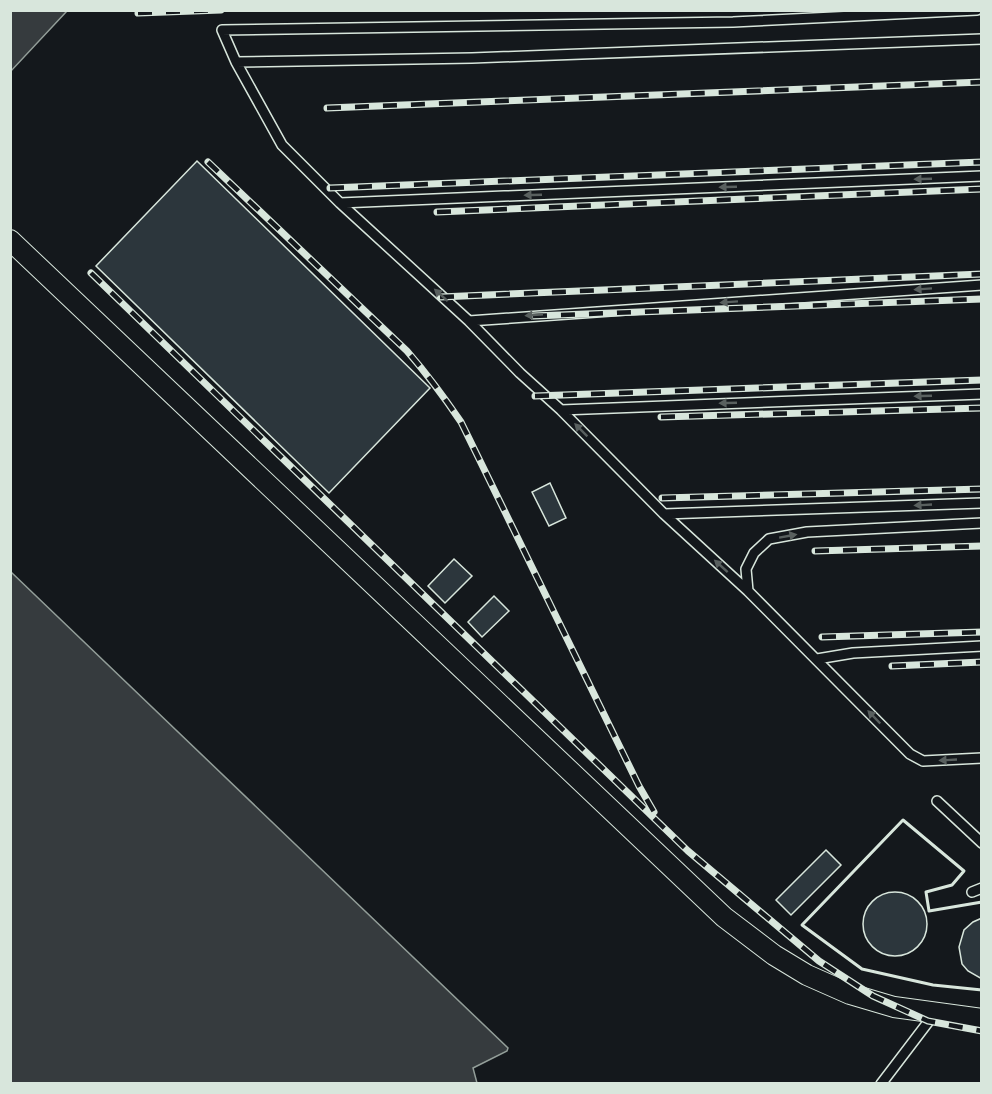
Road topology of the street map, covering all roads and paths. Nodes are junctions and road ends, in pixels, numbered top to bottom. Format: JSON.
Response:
{"nodes":[{"id":1,"x":977,"y":10,"type":"edge"},
{"id":2,"x":981,"y":39,"type":"edge"},
{"id":3,"x":236,"y":62,"type":"junction"},
{"id":4,"x":981,"y":176,"type":"edge"},
{"id":5,"x":340,"y":203,"type":"junction"},
{"id":6,"x":10,"y":240,"type":"edge"},
{"id":7,"x":981,"y":285,"type":"edge"},
{"id":8,"x":469,"y":321,"type":"junction"},
{"id":9,"x":981,"y":394,"type":"edge"},
{"id":10,"x":561,"y":410,"type":"junction"},
{"id":11,"x":981,"y":503,"type":"edge"},
{"id":12,"x":664,"y":514,"type":"junction"},
{"id":13,"x":981,"y":524,"type":"edge"},
{"id":14,"x":748,"y":591,"type":"junction"},
{"id":15,"x":981,"y":646,"type":"edge"},
{"id":16,"x":817,"y":659,"type":"junction"},
{"id":17,"x":981,"y":758,"type":"edge"},
{"id":18,"x":937,"y":801,"type":"dead end"},
{"id":19,"x":981,"y":843,"type":"edge"},
{"id":20,"x":935,"y":1013,"type":"junction"},
{"id":21,"x":981,"y":1019,"type":"edge"},
{"id":22,"x":881,"y":1083,"type":"edge"}],
"edges":[{"from":1,"to":3,"type":"lane"},
{"from":2,"to":3,"type":"lane"},
{"from":3,"to":5,"type":"lane"},
{"from":4,"to":5,"type":"lane","one_way":true},
{"from":8,"to":5,"type":"lane","one_way":true},
{"from":6,"to":20,"type":"street"},
{"from":7,"to":8,"type":"lane","one_way":true},
{"from":8,"to":10,"type":"lane"},
{"from":9,"to":10,"type":"lane","one_way":true},
{"from":12,"to":10,"type":"lane","one_way":true},
{"from":11,"to":12,"type":"lane","one_way":true},
{"from":14,"to":12,"type":"lane","one_way":true},
{"from":14,"to":13,"type":"lane","one_way":true},
{"from":14,"to":16,"type":"lane"},
{"from":15,"to":16,"type":"lane"},
{"from":17,"to":16,"type":"lane","one_way":true},
{"from":18,"to":19,"type":"lane"},
{"from":20,"to":21,"type":"street"},
{"from":20,"to":22,"type":"lane"}]}
